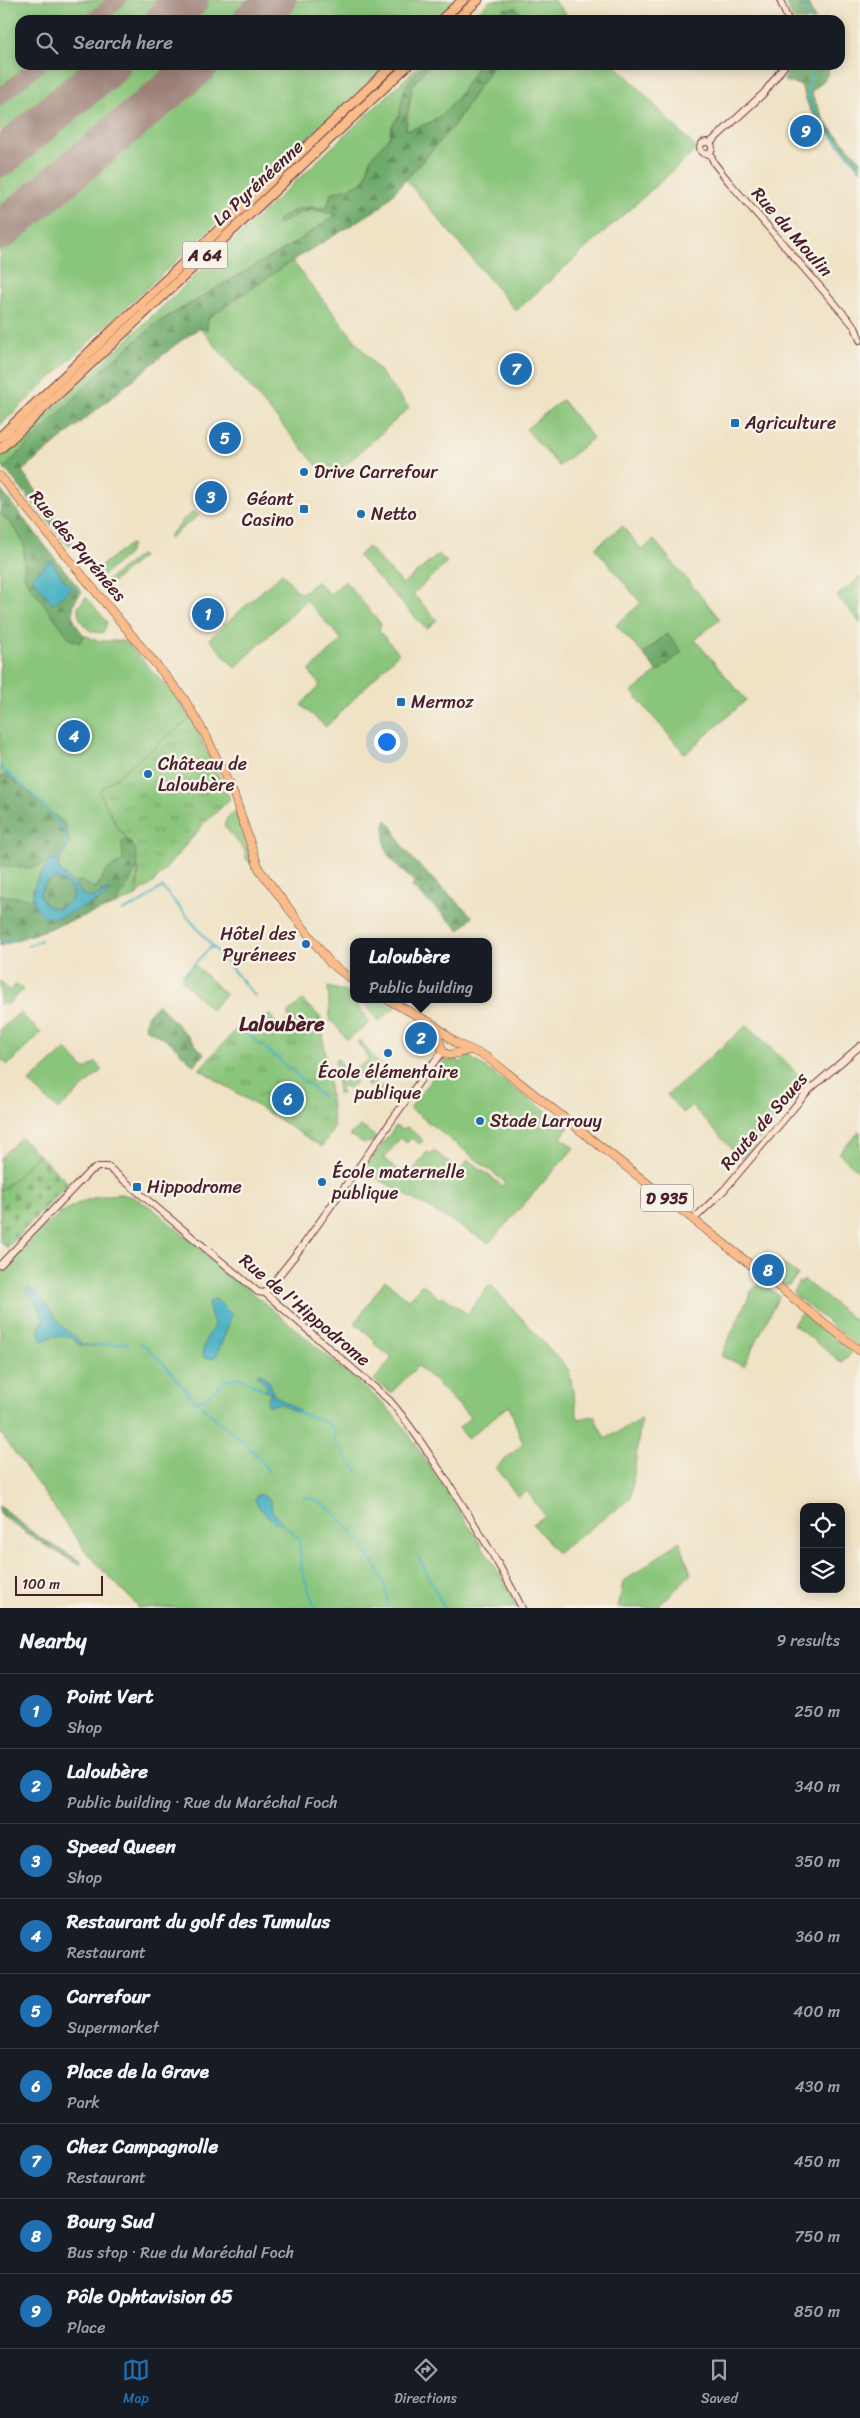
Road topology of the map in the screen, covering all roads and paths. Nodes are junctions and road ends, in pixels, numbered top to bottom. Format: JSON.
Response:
{"nodes":[{"id":1,"x":463,"y":0,"type":"edge"},
{"id":2,"x":478,"y":0,"type":"edge"},
{"id":3,"x":780,"y":0,"type":"edge"},
{"id":4,"x":446,"y":15,"type":"edge"},
{"id":5,"x":462,"y":15,"type":"edge"},
{"id":6,"x":786,"y":15,"type":"edge"},
{"id":7,"x":388,"y":70,"type":"edge"},
{"id":8,"x":403,"y":70,"type":"edge"},
{"id":9,"x":782,"y":70,"type":"edge"},
{"id":10,"x":710,"y":144,"type":"junction"},
{"id":11,"x":710,"y":153,"type":"junction"},
{"id":12,"x":860,"y":340,"type":"edge"},
{"id":13,"x":1,"y":444,"type":"edge"},
{"id":14,"x":0,"y":476,"type":"edge"},
{"id":15,"x":350,"y":978,"type":"edge"},
{"id":16,"x":394,"y":1003,"type":"edge"},
{"id":17,"x":433,"y":1024,"type":"junction"},
{"id":18,"x":449,"y":1038,"type":"junction"},
{"id":19,"x":456,"y":1043,"type":"junction"},
{"id":20,"x":860,"y":1046,"type":"edge"},
{"id":21,"x":441,"y":1049,"type":"junction"},
{"id":22,"x":470,"y":1050,"type":"junction"},
{"id":23,"x":454,"y":1052,"type":"junction"},
{"id":24,"x":694,"y":1219,"type":"junction"},
{"id":25,"x":0,"y":1265,"type":"edge"},
{"id":26,"x":266,"y":1294,"type":"junction"},
{"id":27,"x":860,"y":1351,"type":"edge"},
{"id":28,"x":522,"y":1608,"type":"edge"}],
"edges":[{"from":1,"to":4,"type":"highway"},
{"from":2,"to":5,"type":"highway"},
{"from":3,"to":6,"type":"main road"},
{"from":7,"to":13,"type":"highway","name":"La Pyrénéenne","number":"A 64"},
{"from":8,"to":13,"type":"highway","name":"La Pyrénéenne","number":"A 64"},
{"from":9,"to":10,"type":"main road"},
{"from":10,"to":11,"type":"main road"},
{"from":10,"to":11,"type":"main road"},
{"from":11,"to":12,"type":"main road","name":"Rue du Moulin"},
{"from":14,"to":15,"type":"main road","name":"Rue des Pyrénées"},
{"from":16,"to":17,"type":"main road"},
{"from":17,"to":18,"type":"main road"},
{"from":17,"to":21,"type":"main road"},
{"from":18,"to":19,"type":"main road"},
{"from":18,"to":21,"type":"main road"},
{"from":19,"to":22,"type":"main road"},
{"from":19,"to":23,"type":"main road"},
{"from":20,"to":24,"type":"main road","name":"Route de Soues"},
{"from":21,"to":23,"type":"main road"},
{"from":21,"to":26,"type":"main road"},
{"from":22,"to":23,"type":"main road"},
{"from":22,"to":24,"type":"main road","number":"D 935"},
{"from":24,"to":27,"type":"main road","number":"D 935"},
{"from":25,"to":26,"type":"main road","name":"Rue de l'Hippodrome"},
{"from":26,"to":28,"type":"main road","name":"Rue de l'Hippodrome"}]}
